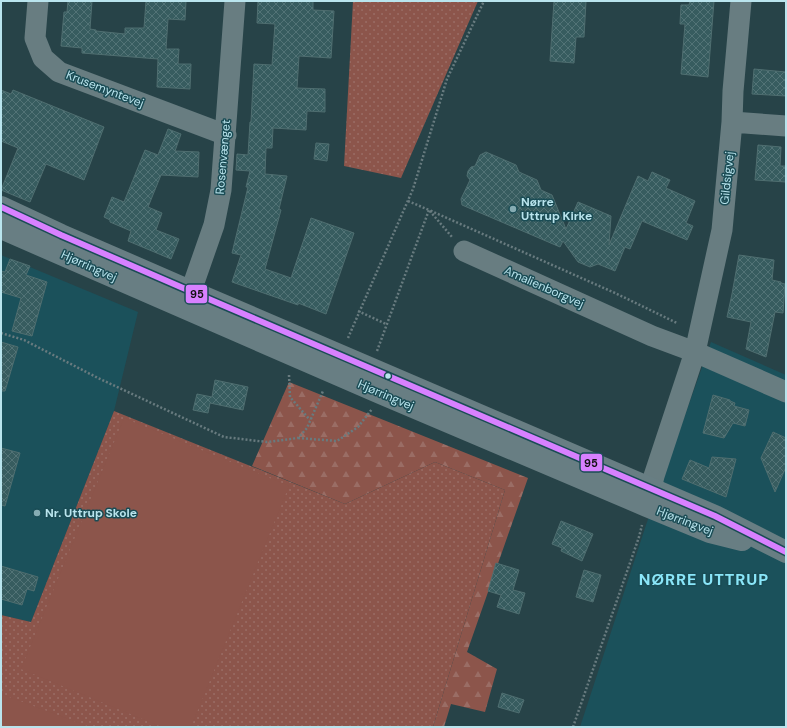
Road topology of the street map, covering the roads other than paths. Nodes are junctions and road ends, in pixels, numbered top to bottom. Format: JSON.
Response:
{"nodes":[{"id":1,"x":38,"y":1,"type":"edge"},
{"id":2,"x":235,"y":1,"type":"edge"},
{"id":3,"x":741,"y":1,"type":"edge"},
{"id":4,"x":732,"y":122,"type":"junction"},
{"id":5,"x":786,"y":126,"type":"edge"},
{"id":6,"x":226,"y":135,"type":"junction"},
{"id":7,"x":1,"y":207,"type":"edge"},
{"id":8,"x":1,"y":228,"type":"edge"},
{"id":9,"x":464,"y":251,"type":"road end"},
{"id":10,"x":187,"y":300,"type":"junction"},
{"id":11,"x":695,"y":352,"type":"junction"},
{"id":12,"x":786,"y":392,"type":"edge"},
{"id":13,"x":649,"y":497,"type":"junction"},
{"id":14,"x":781,"y":550,"type":"edge"}],
"edges":[{"from":1,"to":6,"type":"street","name":"Krusemyntevej"},
{"from":2,"to":6,"type":"street","name":"Rosenvænget"},
{"from":3,"to":4,"type":"street","name":"Gildsigvej"},
{"from":4,"to":5,"type":"street"},
{"from":4,"to":11,"type":"street","name":"Gildsigvej"},
{"from":6,"to":10,"type":"street","name":"Rosenvænget"},
{"from":7,"to":10,"type":"main road","name":"Hjørringvej"},
{"from":8,"to":10,"type":"main road","name":"Hjørringvej"},
{"from":9,"to":11,"type":"street","name":"Amalienborgvej"},
{"from":10,"to":13,"type":"main road","name":"Hjørringvej"},
{"from":10,"to":13,"type":"main road","name":"Hjørringvej"},
{"from":11,"to":12,"type":"street","name":"Amalienborgvej"},
{"from":11,"to":13,"type":"street"},
{"from":13,"to":14,"type":"main road","name":"Hjørringvej"}]}
